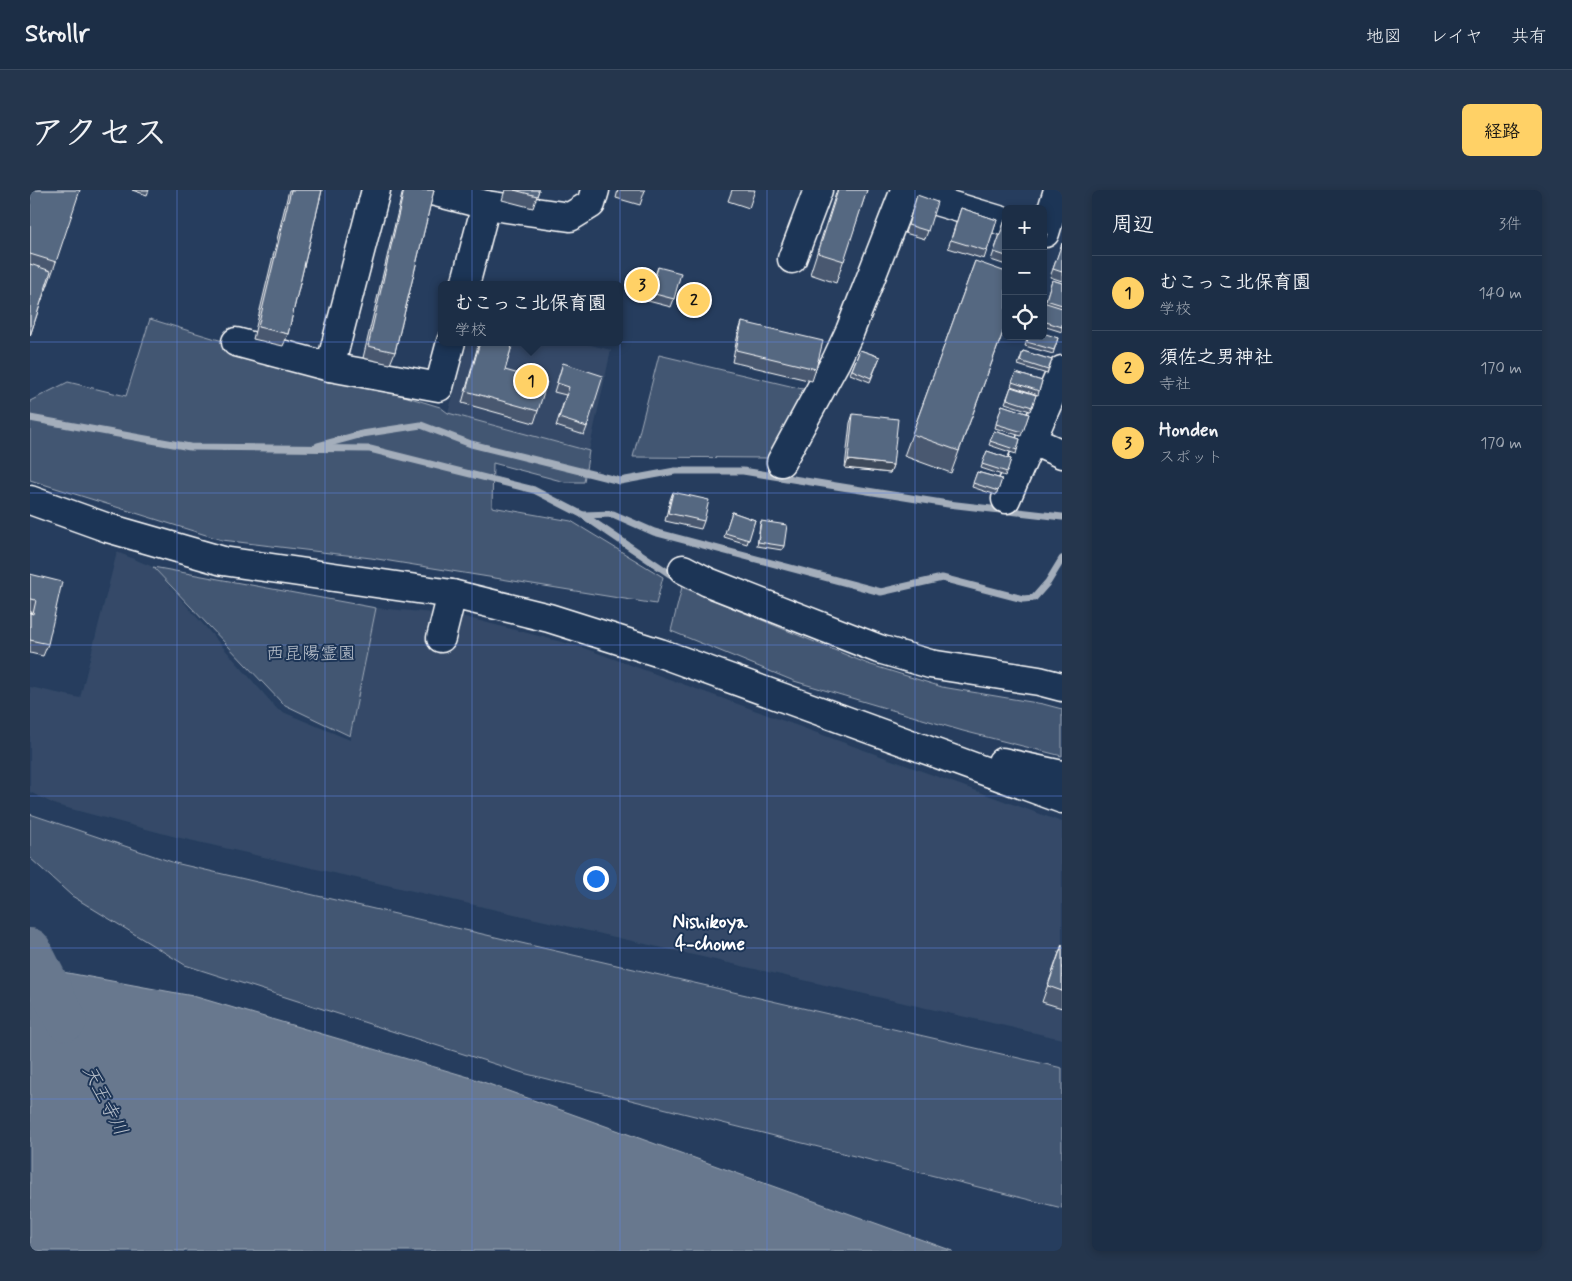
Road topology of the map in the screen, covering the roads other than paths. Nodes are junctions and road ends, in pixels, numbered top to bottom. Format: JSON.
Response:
{"nodes":[{"id":1,"x":376,"y":190,"type":"edge"},
{"id":2,"x":428,"y":190,"type":"edge"},
{"id":3,"x":595,"y":190,"type":"edge"},
{"id":4,"x":818,"y":190,"type":"edge"},
{"id":5,"x":905,"y":190,"type":"edge"},
{"id":6,"x":911,"y":190,"type":"edge"},
{"id":7,"x":1058,"y":190,"type":"edge"},
{"id":8,"x":481,"y":199,"type":"edge"},
{"id":9,"x":1002,"y":221,"type":"edge"},
{"id":10,"x":1050,"y":235,"type":"edge"},
{"id":11,"x":792,"y":259,"type":"dead end"},
{"id":12,"x":466,"y":281,"type":"edge"},
{"id":13,"x":236,"y":342,"type":"dead end"},
{"id":14,"x":449,"y":346,"type":"edge"},
{"id":15,"x":330,"y":367,"type":"junction"},
{"id":16,"x":1062,"y":370,"type":"edge"},
{"id":17,"x":1031,"y":440,"type":"junction"},
{"id":18,"x":1062,"y":454,"type":"edge"},
{"id":19,"x":781,"y":462,"type":"dead end"},
{"id":20,"x":1006,"y":499,"type":"dead end"},
{"id":21,"x":30,"y":500,"type":"edge"},
{"id":22,"x":683,"y":569,"type":"dead end"},
{"id":23,"x":452,"y":594,"type":"junction"},
{"id":24,"x":441,"y":638,"type":"dead end"},
{"id":25,"x":1062,"y":687,"type":"edge"},
{"id":26,"x":950,"y":758,"type":"junction"},
{"id":27,"x":1062,"y":775,"type":"edge"},
{"id":28,"x":1062,"y":799,"type":"edge"}],
"edges":[{"from":1,"to":15,"type":"street"},
{"from":2,"to":8,"type":"street"},
{"from":3,"to":8,"type":"street"},
{"from":4,"to":11,"type":"street"},
{"from":5,"to":19,"type":"street"},
{"from":6,"to":9,"type":"street"},
{"from":7,"to":10,"type":"street"},
{"from":8,"to":12,"type":"street"},
{"from":13,"to":15,"type":"street"},
{"from":14,"to":15,"type":"street"},
{"from":16,"to":17,"type":"street"},
{"from":17,"to":18,"type":"street"},
{"from":17,"to":20,"type":"street"},
{"from":21,"to":23,"type":"street"},
{"from":22,"to":25,"type":"street"},
{"from":23,"to":24,"type":"street"},
{"from":23,"to":26,"type":"street"},
{"from":26,"to":27,"type":"street"},
{"from":26,"to":28,"type":"street"}]}
